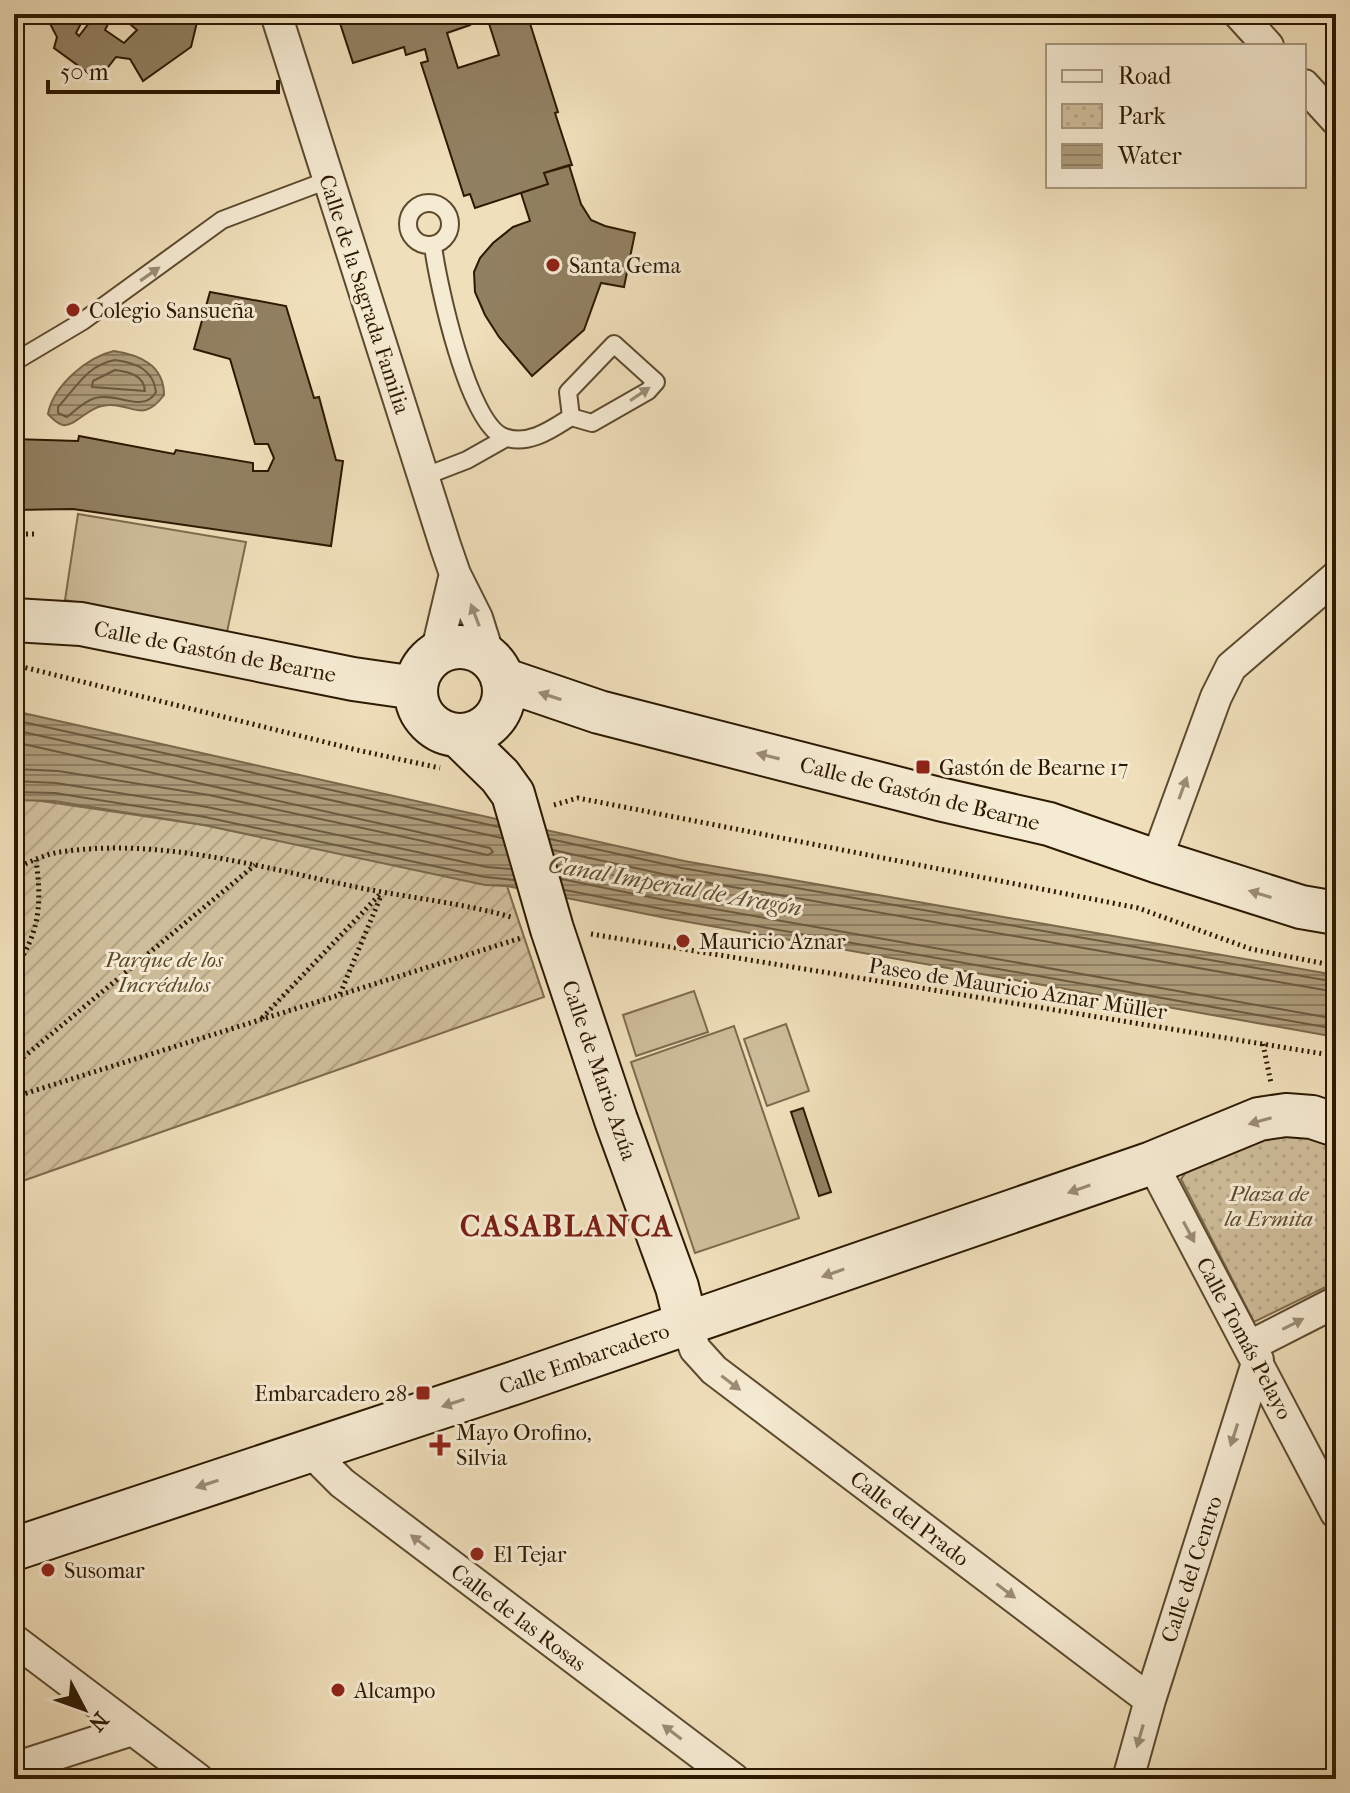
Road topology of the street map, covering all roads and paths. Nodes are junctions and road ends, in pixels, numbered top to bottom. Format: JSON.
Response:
{"nodes":[{"id":1,"x":276,"y":14,"type":"edge"},
{"id":2,"x":1239,"y":14,"type":"edge"},
{"id":3,"x":1266,"y":44,"type":"edge"},
{"id":4,"x":1306,"y":87,"type":"edge"},
{"id":5,"x":1336,"y":120,"type":"edge"},
{"id":6,"x":328,"y":180,"type":"junction"},
{"id":7,"x":433,"y":246,"type":"dead end"},
{"id":8,"x":14,"y":362,"type":"edge"},
{"id":9,"x":571,"y":417,"type":"junction"},
{"id":10,"x":506,"y":438,"type":"junction"},
{"id":11,"x":423,"y":477,"type":"junction"},
{"id":12,"x":14,"y":534,"type":"edge"},
{"id":13,"x":38,"y":534,"type":"dead end"},
{"id":14,"x":455,"y":574,"type":"junction"},
{"id":15,"x":1336,"y":577,"type":"edge"},
{"id":16,"x":14,"y":620,"type":"edge"},
{"id":17,"x":14,"y":668,"type":"edge"},
{"id":18,"x":426,"y":671,"type":"junction"},
{"id":19,"x":498,"y":680,"type":"junction"},
{"id":20,"x":453,"y":752,"type":"junction"},
{"id":21,"x":520,"y":818,"type":"junction"},
{"id":22,"x":36,"y":860,"type":"junction"},
{"id":23,"x":1156,"y":861,"type":"junction"},
{"id":24,"x":256,"y":864,"type":"junction"},
{"id":25,"x":14,"y":868,"type":"edge"},
{"id":26,"x":383,"y":891,"type":"junction"},
{"id":27,"x":1336,"y":913,"type":"edge"},
{"id":28,"x":549,"y":918,"type":"junction"},
{"id":29,"x":1336,"y":966,"type":"edge"},
{"id":30,"x":14,"y":970,"type":"edge"},
{"id":31,"x":339,"y":995,"type":"junction"},
{"id":32,"x":261,"y":1019,"type":"junction"},
{"id":33,"x":1336,"y":1056,"type":"edge"},
{"id":34,"x":14,"y":1065,"type":"edge"},
{"id":35,"x":14,"y":1097,"type":"edge"},
{"id":36,"x":1336,"y":1125,"type":"edge"},
{"id":37,"x":1152,"y":1163,"type":"junction"},
{"id":38,"x":1336,"y":1302,"type":"edge"},
{"id":39,"x":686,"y":1323,"type":"junction"},
{"id":40,"x":1254,"y":1353,"type":"junction"},
{"id":41,"x":309,"y":1450,"type":"junction"},
{"id":42,"x":1336,"y":1513,"type":"edge"},
{"id":43,"x":14,"y":1549,"type":"edge"},
{"id":44,"x":14,"y":1640,"type":"edge"},
{"id":45,"x":1150,"y":1700,"type":"junction"},
{"id":46,"x":132,"y":1730,"type":"junction"},
{"id":47,"x":14,"y":1768,"type":"edge"},
{"id":48,"x":198,"y":1779,"type":"edge"},
{"id":49,"x":734,"y":1779,"type":"edge"},
{"id":50,"x":1128,"y":1779,"type":"edge"}],
"edges":[{"from":1,"to":6,"type":"street","name":"Calle de la Sagrada Familia"},
{"from":2,"to":3,"type":"street"},
{"from":4,"to":5,"type":"street"},
{"from":8,"to":6,"type":"lane","one_way":true},
{"from":6,"to":11,"type":"street","name":"Calle de la Sagrada Familia"},
{"from":7,"to":10,"type":"lane"},
{"from":9,"to":9,"type":"lane","one_way":true},
{"from":9,"to":10,"type":"lane"},
{"from":10,"to":11,"type":"lane"},
{"from":11,"to":14,"type":"street","name":"Calle de la Sagrada Familia"},
{"from":12,"to":13,"type":"path"},
{"from":14,"to":18,"type":"street"},
{"from":19,"to":14,"type":"street","name":"Calle de la Sagrada Familia","one_way":true},
{"from":23,"to":15,"type":"street","one_way":true},
{"from":16,"to":18,"type":"street","name":"Calle de Gastón de Bearne"},
{"from":17,"to":20,"type":"path"},
{"from":18,"to":19,"type":"street"},
{"from":18,"to":20,"type":"street"},
{"from":19,"to":20,"type":"street"},
{"from":19,"to":21,"type":"street","name":"Calle de Mario Azúa"},
{"from":23,"to":19,"type":"street","name":"Calle de Gastón de Bearne","one_way":true},
{"from":20,"to":21,"type":"street","name":"Calle de Mario Azúa"},
{"from":21,"to":28,"type":"street","name":"Calle de Mario Azúa"},
{"from":21,"to":29,"type":"path"},
{"from":22,"to":24,"type":"path","name":"Paseo de Mauricio Aznar Müller"},
{"from":22,"to":25,"type":"path","name":"Paseo de Mauricio Aznar Müller"},
{"from":22,"to":30,"type":"path"},
{"from":27,"to":23,"type":"street","name":"Calle de Gastón de Bearne","one_way":true},
{"from":24,"to":26,"type":"path","name":"Paseo de Mauricio Aznar Müller"},
{"from":24,"to":34,"type":"path"},
{"from":26,"to":28,"type":"path","name":"Paseo de Mauricio Aznar Müller"},
{"from":26,"to":31,"type":"path"},
{"from":26,"to":32,"type":"path"},
{"from":28,"to":31,"type":"path"},
{"from":28,"to":33,"type":"path","name":"Paseo de Mauricio Aznar Müller"},
{"from":28,"to":39,"type":"street","name":"Calle de Mario Azúa"},
{"from":31,"to":32,"type":"path"},
{"from":32,"to":35,"type":"path"},
{"from":36,"to":37,"type":"street","name":"Calle Embarcadero","one_way":true},
{"from":37,"to":39,"type":"street","name":"Calle Embarcadero","one_way":true},
{"from":37,"to":40,"type":"street","name":"Calle Tomás Pelayo","one_way":true},
{"from":40,"to":38,"type":"street","one_way":true},
{"from":39,"to":41,"type":"street","name":"Calle Embarcadero","one_way":true},
{"from":39,"to":45,"type":"street","name":"Calle del Prado","one_way":true},
{"from":40,"to":42,"type":"street","name":"Calle Tomás Pelayo"},
{"from":40,"to":45,"type":"street","name":"Calle del Centro","one_way":true},
{"from":41,"to":43,"type":"street","name":"Calle Embarcadero","one_way":true},
{"from":49,"to":41,"type":"street","name":"Calle de las Rosas","one_way":true},
{"from":44,"to":46,"type":"street"},
{"from":45,"to":50,"type":"street","name":"Calle del Centro","one_way":true},
{"from":46,"to":47,"type":"street"},
{"from":46,"to":48,"type":"street"}]}
